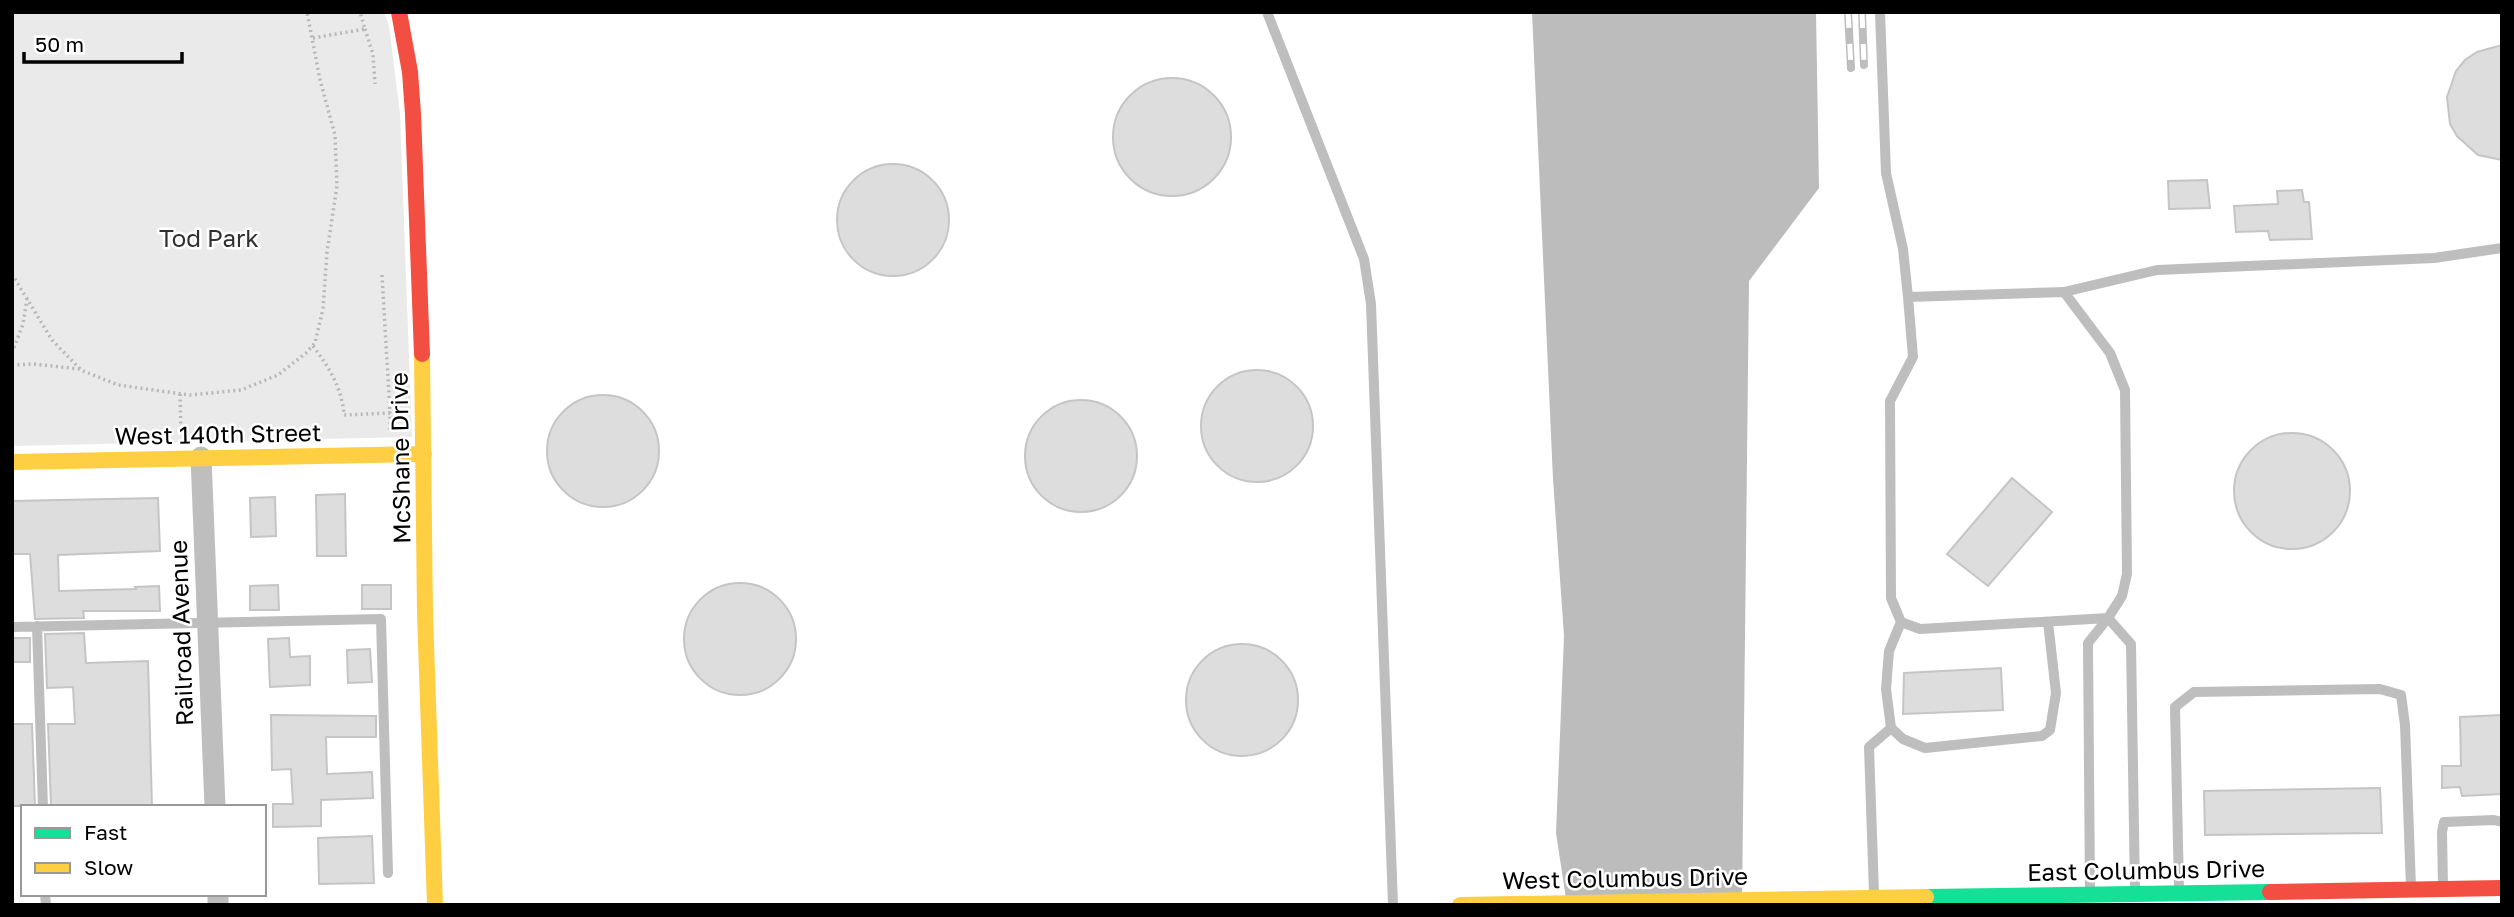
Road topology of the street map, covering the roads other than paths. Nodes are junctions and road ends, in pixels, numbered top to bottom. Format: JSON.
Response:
{"nodes":[{"id":1,"x":398,"y":12,"type":"edge"},
{"id":2,"x":1266,"y":12,"type":"edge"},
{"id":3,"x":1880,"y":12,"type":"edge"},
{"id":4,"x":2502,"y":248,"type":"edge"},
{"id":5,"x":2064,"y":292,"type":"junction"},
{"id":6,"x":1908,"y":297,"type":"junction"},
{"id":7,"x":424,"y":454,"type":"junction"},
{"id":8,"x":192,"y":458,"type":"junction"},
{"id":9,"x":12,"y":461,"type":"edge"},
{"id":10,"x":2108,"y":618,"type":"junction"},
{"id":11,"x":208,"y":622,"type":"junction"},
{"id":12,"x":1901,"y":622,"type":"junction"},
{"id":13,"x":2048,"y":622,"type":"junction"},
{"id":14,"x":12,"y":626,"type":"edge"},
{"id":15,"x":37,"y":626,"type":"junction"},
{"id":16,"x":1891,"y":728,"type":"junction"},
{"id":17,"x":43,"y":805,"type":"edge"},
{"id":18,"x":215,"y":805,"type":"edge"},
{"id":19,"x":2502,"y":822,"type":"edge"},
{"id":20,"x":388,"y":873,"type":"dead end"},
{"id":21,"x":2502,"y":888,"type":"edge"},
{"id":22,"x":2411,"y":890,"type":"junction"},
{"id":23,"x":2443,"y":890,"type":"junction"},
{"id":24,"x":2179,"y":893,"type":"junction"},
{"id":25,"x":2090,"y":894,"type":"junction"},
{"id":26,"x":2135,"y":894,"type":"junction"},
{"id":27,"x":2243,"y":898,"type":"edge"},
{"id":28,"x":1791,"y":899,"type":"joint"},
{"id":29,"x":1874,"y":899,"type":"junction"},
{"id":30,"x":1959,"y":902,"type":"edge"},
{"id":31,"x":1534,"y":903,"type":"edge"},
{"id":32,"x":435,"y":905,"type":"edge"},
{"id":33,"x":1393,"y":905,"type":"edge"},
{"id":34,"x":1460,"y":905,"type":"edge"}],
"edges":[{"from":1,"to":7,"type":"street","name":"McShane Drive"},
{"from":2,"to":33,"type":"lane"},
{"from":3,"to":6,"type":"lane"},
{"from":4,"to":5,"type":"lane"},
{"from":5,"to":6,"type":"lane"},
{"from":5,"to":10,"type":"lane"},
{"from":6,"to":12,"type":"lane"},
{"from":7,"to":8,"type":"street","name":"West 140th Street"},
{"from":7,"to":32,"type":"street","name":"McShane Drive"},
{"from":8,"to":9,"type":"street","name":"West 140th Street"},
{"from":8,"to":11,"type":"street","name":"Railroad Avenue"},
{"from":10,"to":13,"type":"lane"},
{"from":10,"to":25,"type":"lane"},
{"from":10,"to":26,"type":"lane"},
{"from":11,"to":15,"type":"lane"},
{"from":11,"to":18,"type":"street","name":"Railroad Avenue"},
{"from":11,"to":20,"type":"lane"},
{"from":12,"to":13,"type":"lane"},
{"from":12,"to":16,"type":"lane"},
{"from":13,"to":16,"type":"lane"},
{"from":14,"to":15,"type":"lane"},
{"from":15,"to":17,"type":"lane"},
{"from":16,"to":29,"type":"lane"},
{"from":19,"to":23,"type":"lane"},
{"from":21,"to":23,"type":"street","name":"East Columbus Drive"},
{"from":22,"to":23,"type":"street","name":"East Columbus Drive"},
{"from":22,"to":24,"type":"lane"},
{"from":22,"to":27,"type":"street","name":"East Columbus Drive"},
{"from":24,"to":26,"type":"street","name":"East Columbus Drive"},
{"from":24,"to":27,"type":"street","name":"East Columbus Drive"},
{"from":25,"to":26,"type":"street","name":"East Columbus Drive"},
{"from":25,"to":30,"type":"street","name":"East Columbus Drive"},
{"from":28,"to":29,"type":"street","name":"East Columbus Drive"},
{"from":28,"to":31,"type":"street","name":"West Columbus Drive"},
{"from":29,"to":30,"type":"street","name":"East Columbus Drive"},
{"from":31,"to":34,"type":"street","name":"West Columbus Drive"}]}
